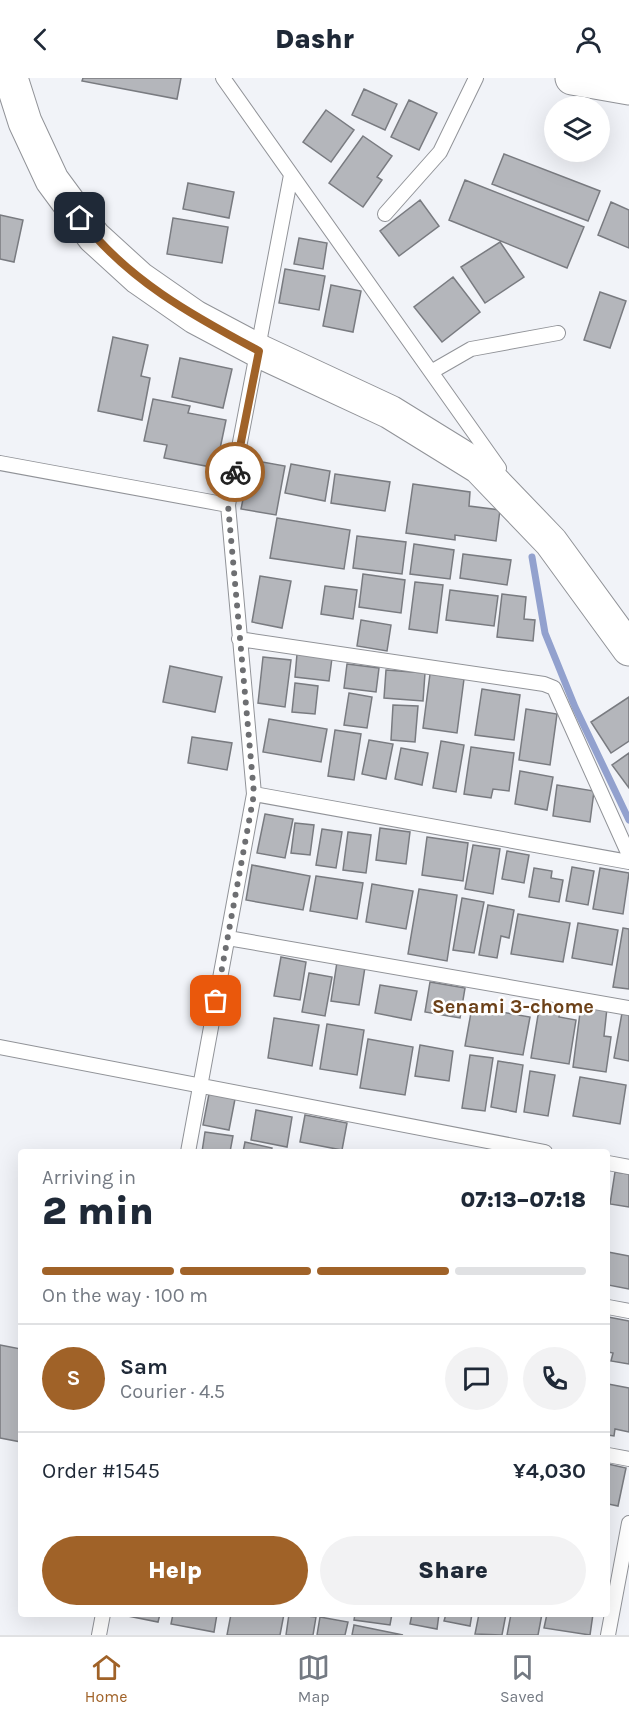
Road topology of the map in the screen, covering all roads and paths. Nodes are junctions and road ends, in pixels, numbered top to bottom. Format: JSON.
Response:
{"nodes":[{"id":1,"x":11,"y":78,"type":"edge"},
{"id":2,"x":223,"y":78,"type":"edge"},
{"id":3,"x":476,"y":78,"type":"edge"},
{"id":4,"x":572,"y":78,"type":"edge"},
{"id":5,"x":629,"y":88,"type":"edge"},
{"id":6,"x":291,"y":175,"type":"junction"},
{"id":7,"x":385,"y":214,"type":"dead end"},
{"id":8,"x":558,"y":333,"type":"dead end"},
{"id":9,"x":259,"y":351,"type":"junction"},
{"id":10,"x":431,"y":372,"type":"junction"},
{"id":11,"x":0,"y":464,"type":"edge"},
{"id":12,"x":228,"y":505,"type":"junction"},
{"id":13,"x":551,"y":542,"type":"junction"},
{"id":14,"x":239,"y":639,"type":"junction"},
{"id":15,"x":629,"y":649,"type":"edge"},
{"id":16,"x":254,"y":794,"type":"junction"},
{"id":17,"x":629,"y":855,"type":"edge"},
{"id":18,"x":629,"y":862,"type":"edge"},
{"id":19,"x":228,"y":938,"type":"junction"},
{"id":20,"x":629,"y":1008,"type":"edge"},
{"id":21,"x":0,"y":1047,"type":"edge"},
{"id":22,"x":200,"y":1086,"type":"junction"},
{"id":23,"x":495,"y":1148,"type":"edge"},
{"id":24,"x":189,"y":1149,"type":"edge"},
{"id":25,"x":610,"y":1163,"type":"edge"},
{"id":26,"x":629,"y":1167,"type":"edge"},
{"id":27,"x":610,"y":1307,"type":"edge"},
{"id":28,"x":629,"y":1311,"type":"edge"},
{"id":29,"x":610,"y":1455,"type":"edge"},
{"id":30,"x":629,"y":1459,"type":"edge"},
{"id":31,"x":629,"y":1523,"type":"edge"},
{"id":32,"x":611,"y":1602,"type":"edge"},
{"id":33,"x":102,"y":1617,"type":"edge"},
{"id":34,"x":610,"y":1617,"type":"edge"},
{"id":35,"x":99,"y":1635,"type":"edge"},
{"id":36,"x":608,"y":1635,"type":"edge"}],
"edges":[{"from":1,"to":9,"type":"main road"},
{"from":2,"to":6,"type":"lane"},
{"from":3,"to":7,"type":"lane"},
{"from":4,"to":5,"type":"main road"},
{"from":6,"to":9,"type":"lane"},
{"from":6,"to":10,"type":"lane"},
{"from":8,"to":10,"type":"lane"},
{"from":9,"to":12,"type":"lane"},
{"from":9,"to":13,"type":"main road"},
{"from":10,"to":13,"type":"lane"},
{"from":11,"to":12,"type":"lane"},
{"from":12,"to":14,"type":"lane"},
{"from":13,"to":15,"type":"main road"},
{"from":14,"to":16,"type":"lane"},
{"from":14,"to":17,"type":"lane"},
{"from":16,"to":18,"type":"lane"},
{"from":16,"to":19,"type":"lane"},
{"from":19,"to":20,"type":"lane"},
{"from":19,"to":22,"type":"lane"},
{"from":21,"to":22,"type":"lane"},
{"from":22,"to":23,"type":"lane"},
{"from":22,"to":24,"type":"lane"},
{"from":25,"to":26,"type":"lane"},
{"from":27,"to":28,"type":"lane"},
{"from":29,"to":30,"type":"lane"},
{"from":31,"to":32,"type":"lane"},
{"from":33,"to":35,"type":"lane"},
{"from":34,"to":36,"type":"lane"}]}
